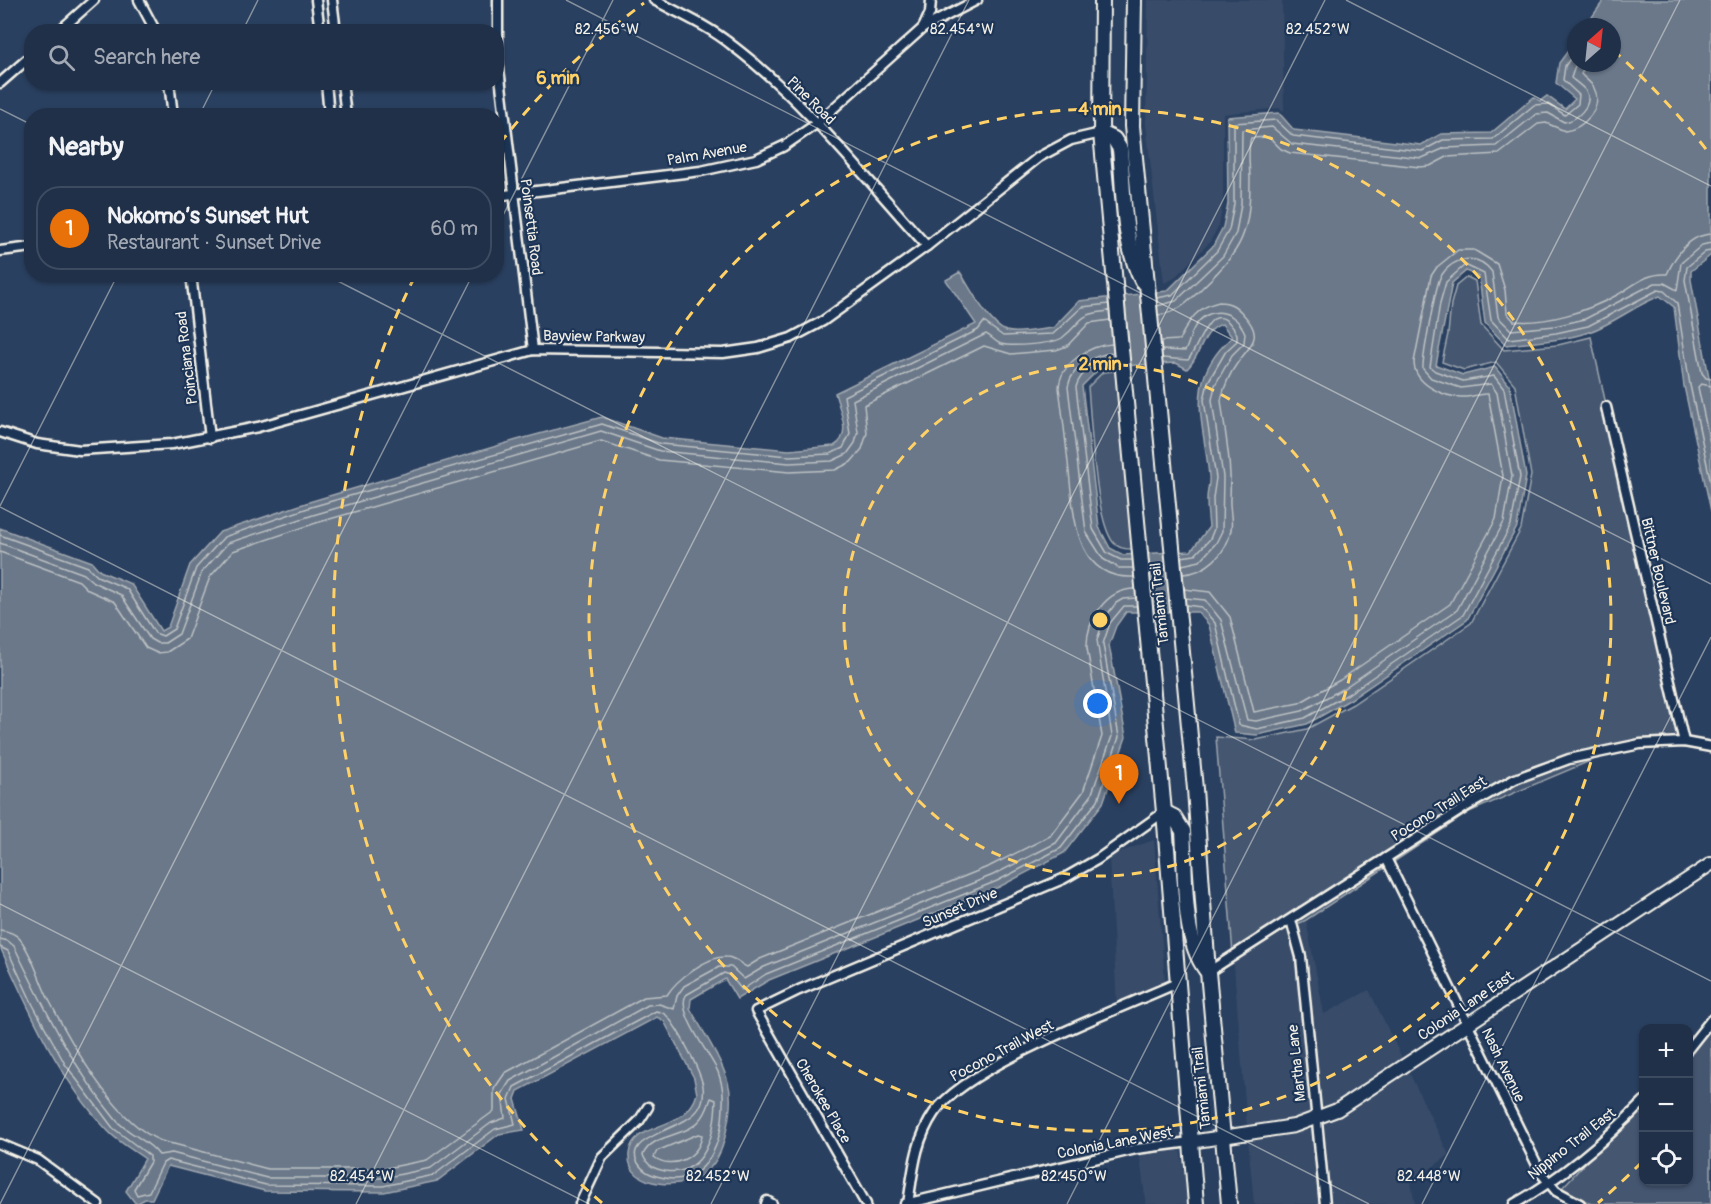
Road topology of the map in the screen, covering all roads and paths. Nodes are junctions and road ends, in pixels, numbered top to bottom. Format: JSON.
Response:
{"nodes":[{"id":1,"x":94,"y":0,"type":"edge"},
{"id":2,"x":139,"y":0,"type":"edge"},
{"id":3,"x":316,"y":0,"type":"edge"},
{"id":4,"x":332,"y":0,"type":"edge"},
{"id":5,"x":498,"y":0,"type":"edge"},
{"id":6,"x":654,"y":0,"type":"edge"},
{"id":7,"x":931,"y":0,"type":"edge"},
{"id":8,"x":977,"y":0,"type":"edge"},
{"id":9,"x":1102,"y":0,"type":"edge"},
{"id":10,"x":1134,"y":0,"type":"edge"},
{"id":11,"x":67,"y":24,"type":"edge"},
{"id":12,"x":152,"y":24,"type":"edge"},
{"id":13,"x":319,"y":24,"type":"edge"},
{"id":14,"x":335,"y":24,"type":"edge"},
{"id":15,"x":498,"y":24,"type":"edge"},
{"id":16,"x":923,"y":28,"type":"junction"},
{"id":17,"x":24,"y":62,"type":"edge"},
{"id":18,"x":0,"y":83,"type":"edge"},
{"id":19,"x":170,"y":90,"type":"edge"},
{"id":20,"x":327,"y":90,"type":"edge"},
{"id":21,"x":343,"y":90,"type":"edge"},
{"id":22,"x":501,"y":90,"type":"edge"},
{"id":23,"x":172,"y":108,"type":"edge"},
{"id":24,"x":328,"y":108,"type":"edge"},
{"id":25,"x":345,"y":108,"type":"edge"},
{"id":26,"x":503,"y":108,"type":"edge"},
{"id":27,"x":504,"y":114,"type":"edge"},
{"id":28,"x":816,"y":124,"type":"junction"},
{"id":29,"x":1101,"y":133,"type":"junction"},
{"id":30,"x":513,"y":194,"type":"junction"},
{"id":31,"x":504,"y":195,"type":"edge"},
{"id":32,"x":927,"y":246,"type":"junction"},
{"id":33,"x":24,"y":248,"type":"edge"},
{"id":34,"x":0,"y":251,"type":"edge"},
{"id":35,"x":192,"y":282,"type":"edge"},
{"id":36,"x":1147,"y":291,"type":"junction"},
{"id":37,"x":533,"y":350,"type":"junction"},
{"id":38,"x":1606,"y":406,"type":"dead end"},
{"id":39,"x":0,"y":432,"type":"edge"},
{"id":40,"x":210,"y":438,"type":"junction"},
{"id":41,"x":1684,"y":742,"type":"junction"},
{"id":42,"x":1711,"y":747,"type":"edge"},
{"id":43,"x":1164,"y":812,"type":"junction"},
{"id":44,"x":1386,"y":858,"type":"junction"},
{"id":45,"x":1711,"y":864,"type":"edge"},
{"id":46,"x":1291,"y":920,"type":"junction"},
{"id":47,"x":1208,"y":972,"type":"junction"},
{"id":48,"x":1178,"y":983,"type":"junction"},
{"id":49,"x":756,"y":1011,"type":"joint"},
{"id":50,"x":1711,"y":1020,"type":"edge"},
{"id":51,"x":1467,"y":1023,"type":"junction"},
{"id":52,"x":1693,"y":1043,"type":"edge"},
{"id":53,"x":1639,"y":1106,"type":"edge"},
{"id":54,"x":648,"y":1107,"type":"dead end"},
{"id":55,"x":1317,"y":1119,"type":"junction"},
{"id":56,"x":1223,"y":1137,"type":"junction"},
{"id":57,"x":1190,"y":1142,"type":"junction"},
{"id":58,"x":0,"y":1144,"type":"edge"},
{"id":59,"x":1547,"y":1184,"type":"junction"},
{"id":60,"x":96,"y":1203,"type":"edge"},
{"id":61,"x":580,"y":1204,"type":"edge"},
{"id":62,"x":766,"y":1204,"type":"edge"},
{"id":63,"x":772,"y":1204,"type":"edge"},
{"id":64,"x":866,"y":1204,"type":"edge"},
{"id":65,"x":907,"y":1204,"type":"edge"},
{"id":66,"x":1196,"y":1204,"type":"edge"},
{"id":67,"x":1229,"y":1204,"type":"edge"},
{"id":68,"x":1325,"y":1204,"type":"edge"},
{"id":69,"x":1514,"y":1204,"type":"edge"},
{"id":70,"x":1580,"y":1204,"type":"edge"}],
"edges":[{"from":1,"to":11,"type":"street"},
{"from":2,"to":12,"type":"street"},
{"from":3,"to":13,"type":"street"},
{"from":4,"to":14,"type":"street"},
{"from":5,"to":15,"type":"street","name":"Poinsettia Road"},
{"from":6,"to":28,"type":"street","name":"Pine Road"},
{"from":7,"to":16,"type":"street"},
{"from":8,"to":16,"type":"street","name":"Palm Avenue"},
{"from":9,"to":29,"type":"main road","name":"Tamiami Trail"},
{"from":10,"to":36,"type":"main road","name":"Tamiami Trail"},
{"from":16,"to":28,"type":"street","name":"Palm Avenue"},
{"from":17,"to":18,"type":"street"},
{"from":19,"to":23,"type":"street"},
{"from":20,"to":24,"type":"street"},
{"from":21,"to":25,"type":"street"},
{"from":22,"to":26,"type":"street","name":"Poinsettia Road"},
{"from":27,"to":30,"type":"street","name":"Poinsettia Road"},
{"from":28,"to":30,"type":"street","name":"Palm Avenue"},
{"from":28,"to":32,"type":"street","name":"Pine Road"},
{"from":29,"to":32,"type":"street","name":"Bayview Parkway"},
{"from":29,"to":36,"type":"main road"},
{"from":29,"to":43,"type":"main road","name":"Tamiami Trail"},
{"from":30,"to":31,"type":"street","name":"Palm Avenue"},
{"from":30,"to":37,"type":"street","name":"Poinsettia Road"},
{"from":32,"to":37,"type":"street","name":"Bayview Parkway"},
{"from":33,"to":34,"type":"street"},
{"from":35,"to":40,"type":"street","name":"Poinciana Road"},
{"from":36,"to":47,"type":"main road","name":"Tamiami Trail"},
{"from":37,"to":40,"type":"street","name":"Bayview Parkway"},
{"from":38,"to":41,"type":"street","name":"Bittner Boulevard"},
{"from":39,"to":40,"type":"street","name":"Bayview Parkway"},
{"from":41,"to":42,"type":"street","name":"Pocono Trail East"},
{"from":41,"to":44,"type":"street","name":"Pocono Trail East"},
{"from":43,"to":47,"type":"main road"},
{"from":43,"to":48,"type":"main road","name":"Tamiami Trail"},
{"from":43,"to":49,"type":"street","name":"Sunset Drive"},
{"from":44,"to":46,"type":"street","name":"Pocono Trail East"},
{"from":44,"to":51,"type":"street","name":"Nash Avenue"},
{"from":45,"to":51,"type":"street","name":"Colonia Lane East"},
{"from":46,"to":47,"type":"street","name":"Pocono Trail East"},
{"from":46,"to":55,"type":"street","name":"Martha Lane"},
{"from":47,"to":56,"type":"main road","name":"Tamiami Trail"},
{"from":48,"to":57,"type":"main road","name":"Tamiami Trail"},
{"from":48,"to":65,"type":"street","name":"Pocono Trail West"},
{"from":49,"to":64,"type":"street","name":"Cherokee Place"},
{"from":50,"to":52,"type":"street"},
{"from":51,"to":55,"type":"street","name":"Colonia Lane East"},
{"from":51,"to":59,"type":"street","name":"Nash Avenue"},
{"from":53,"to":59,"type":"street","name":"Nippino Trail East"},
{"from":54,"to":61,"type":"street"},
{"from":55,"to":56,"type":"street","name":"Colonia Lane East"},
{"from":55,"to":68,"type":"street","name":"Martha Lane"},
{"from":56,"to":57,"type":"street","name":"Colonia Lane East"},
{"from":56,"to":67,"type":"main road","name":"Tamiami Trail"},
{"from":57,"to":65,"type":"street","name":"Colonia Lane West"},
{"from":57,"to":66,"type":"main road","name":"Tamiami Trail"},
{"from":58,"to":60,"type":"street"},
{"from":59,"to":69,"type":"street","name":"Nippino Trail East"},
{"from":59,"to":70,"type":"street"},
{"from":62,"to":63,"type":"street"}]}
